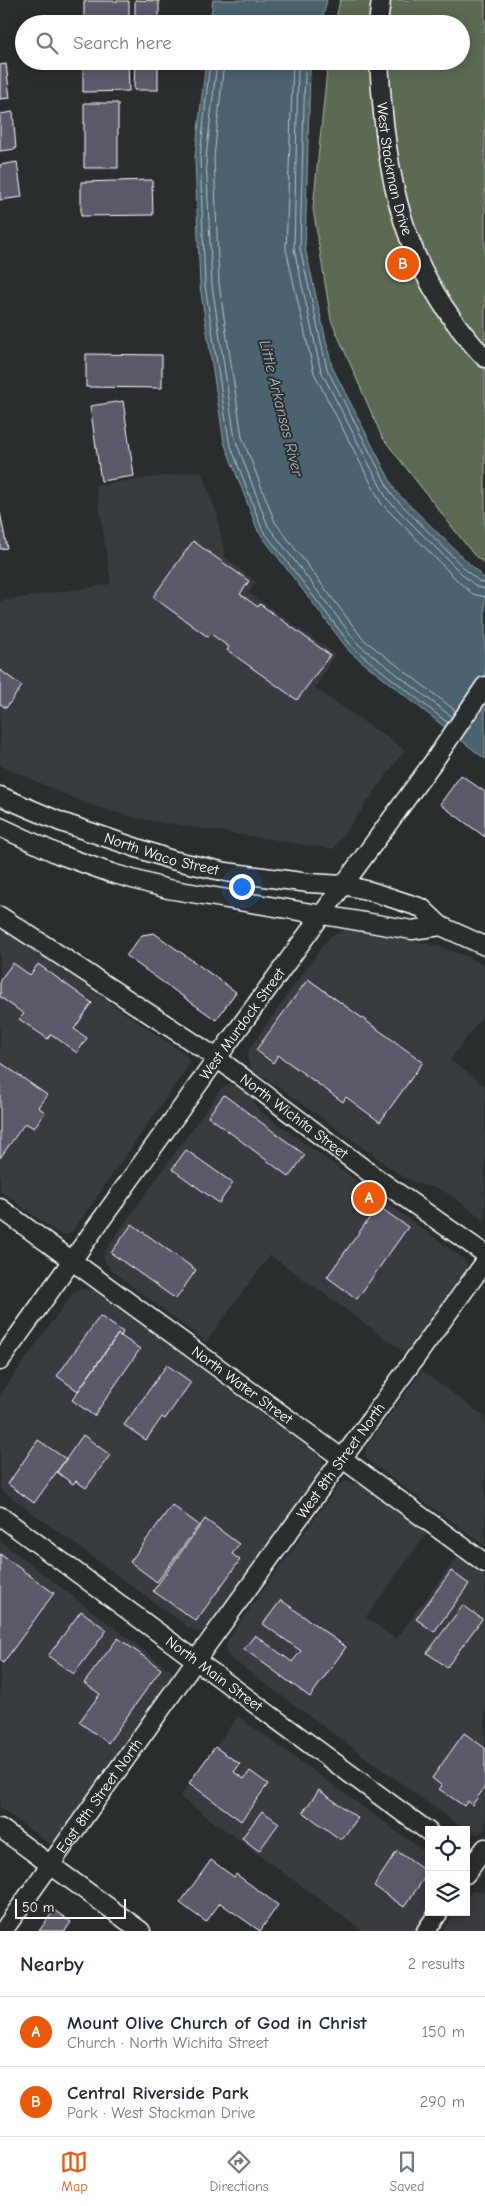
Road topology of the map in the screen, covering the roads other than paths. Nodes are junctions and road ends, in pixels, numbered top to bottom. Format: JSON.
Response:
{"nodes":[{"id":1,"x":380,"y":0,"type":"edge"},
{"id":2,"x":379,"y":15,"type":"edge"},
{"id":3,"x":380,"y":70,"type":"edge"},
{"id":4,"x":437,"y":298,"type":"junction"},
{"id":5,"x":485,"y":342,"type":"edge"},
{"id":6,"x":485,"y":358,"type":"edge"},
{"id":7,"x":485,"y":686,"type":"edge"},
{"id":8,"x":0,"y":796,"type":"edge"},
{"id":9,"x":0,"y":827,"type":"edge"},
{"id":10,"x":344,"y":885,"type":"junction"},
{"id":11,"x":324,"y":914,"type":"junction"},
{"id":12,"x":0,"y":916,"type":"edge"},
{"id":13,"x":440,"y":926,"type":"junction"},
{"id":14,"x":485,"y":946,"type":"edge"},
{"id":15,"x":217,"y":1058,"type":"junction"},
{"id":16,"x":0,"y":1208,"type":"edge"},
{"id":17,"x":485,"y":1254,"type":"edge"},
{"id":18,"x":72,"y":1260,"type":"junction"},
{"id":19,"x":485,"y":1262,"type":"edge"},
{"id":20,"x":0,"y":1361,"type":"edge"},
{"id":21,"x":342,"y":1458,"type":"junction"},
{"id":22,"x":0,"y":1516,"type":"edge"},
{"id":23,"x":485,"y":1563,"type":"edge"},
{"id":24,"x":196,"y":1660,"type":"junction"},
{"id":25,"x":0,"y":1828,"type":"edge"},
{"id":26,"x":425,"y":1829,"type":"edge"},
{"id":27,"x":485,"y":1848,"type":"edge"},
{"id":28,"x":50,"y":1865,"type":"junction"},
{"id":29,"x":473,"y":1868,"type":"edge"},
{"id":30,"x":436,"y":1916,"type":"edge"},
{"id":31,"x":3,"y":1931,"type":"edge"},
{"id":32,"x":141,"y":1931,"type":"edge"},
{"id":33,"x":426,"y":1931,"type":"edge"}],
"edges":[{"from":1,"to":2,"type":"street"},
{"from":3,"to":4,"type":"street","name":"West Stackman Drive"},
{"from":4,"to":5,"type":"street","name":"West Stackman Drive"},
{"from":4,"to":6,"type":"street","name":"West Stackman Drive"},
{"from":7,"to":10,"type":"street","name":"West Murdock Street"},
{"from":8,"to":10,"type":"street","name":"North Waco Street"},
{"from":9,"to":11,"type":"street","name":"North Waco Street"},
{"from":10,"to":11,"type":"street","name":"West Murdock Street"},
{"from":10,"to":13,"type":"street","name":"North Waco Street"},
{"from":11,"to":13,"type":"street","name":"North Waco Street"},
{"from":11,"to":15,"type":"street","name":"West Murdock Street"},
{"from":12,"to":15,"type":"street","name":"North Wichita Street"},
{"from":13,"to":14,"type":"street","name":"North Waco Street"},
{"from":15,"to":17,"type":"street","name":"North Wichita Street"},
{"from":15,"to":18,"type":"street","name":"West Murdock Street"},
{"from":16,"to":18,"type":"street","name":"North Water Street"},
{"from":18,"to":20,"type":"street","name":"West Murdock Street"},
{"from":18,"to":21,"type":"street","name":"North Water Street"},
{"from":19,"to":21,"type":"street","name":"West 8th Street North"},
{"from":21,"to":23,"type":"street","name":"North Water Street"},
{"from":21,"to":24,"type":"street","name":"West 8th Street North"},
{"from":22,"to":24,"type":"street","name":"North Main Street"},
{"from":24,"to":26,"type":"street","name":"North Main Street"},
{"from":24,"to":28,"type":"street","name":"East 8th Street North"},
{"from":25,"to":28,"type":"street"},
{"from":27,"to":29,"type":"street"},
{"from":28,"to":31,"type":"street","name":"East 8th Street North"},
{"from":28,"to":32,"type":"street"},
{"from":30,"to":33,"type":"street"}]}
